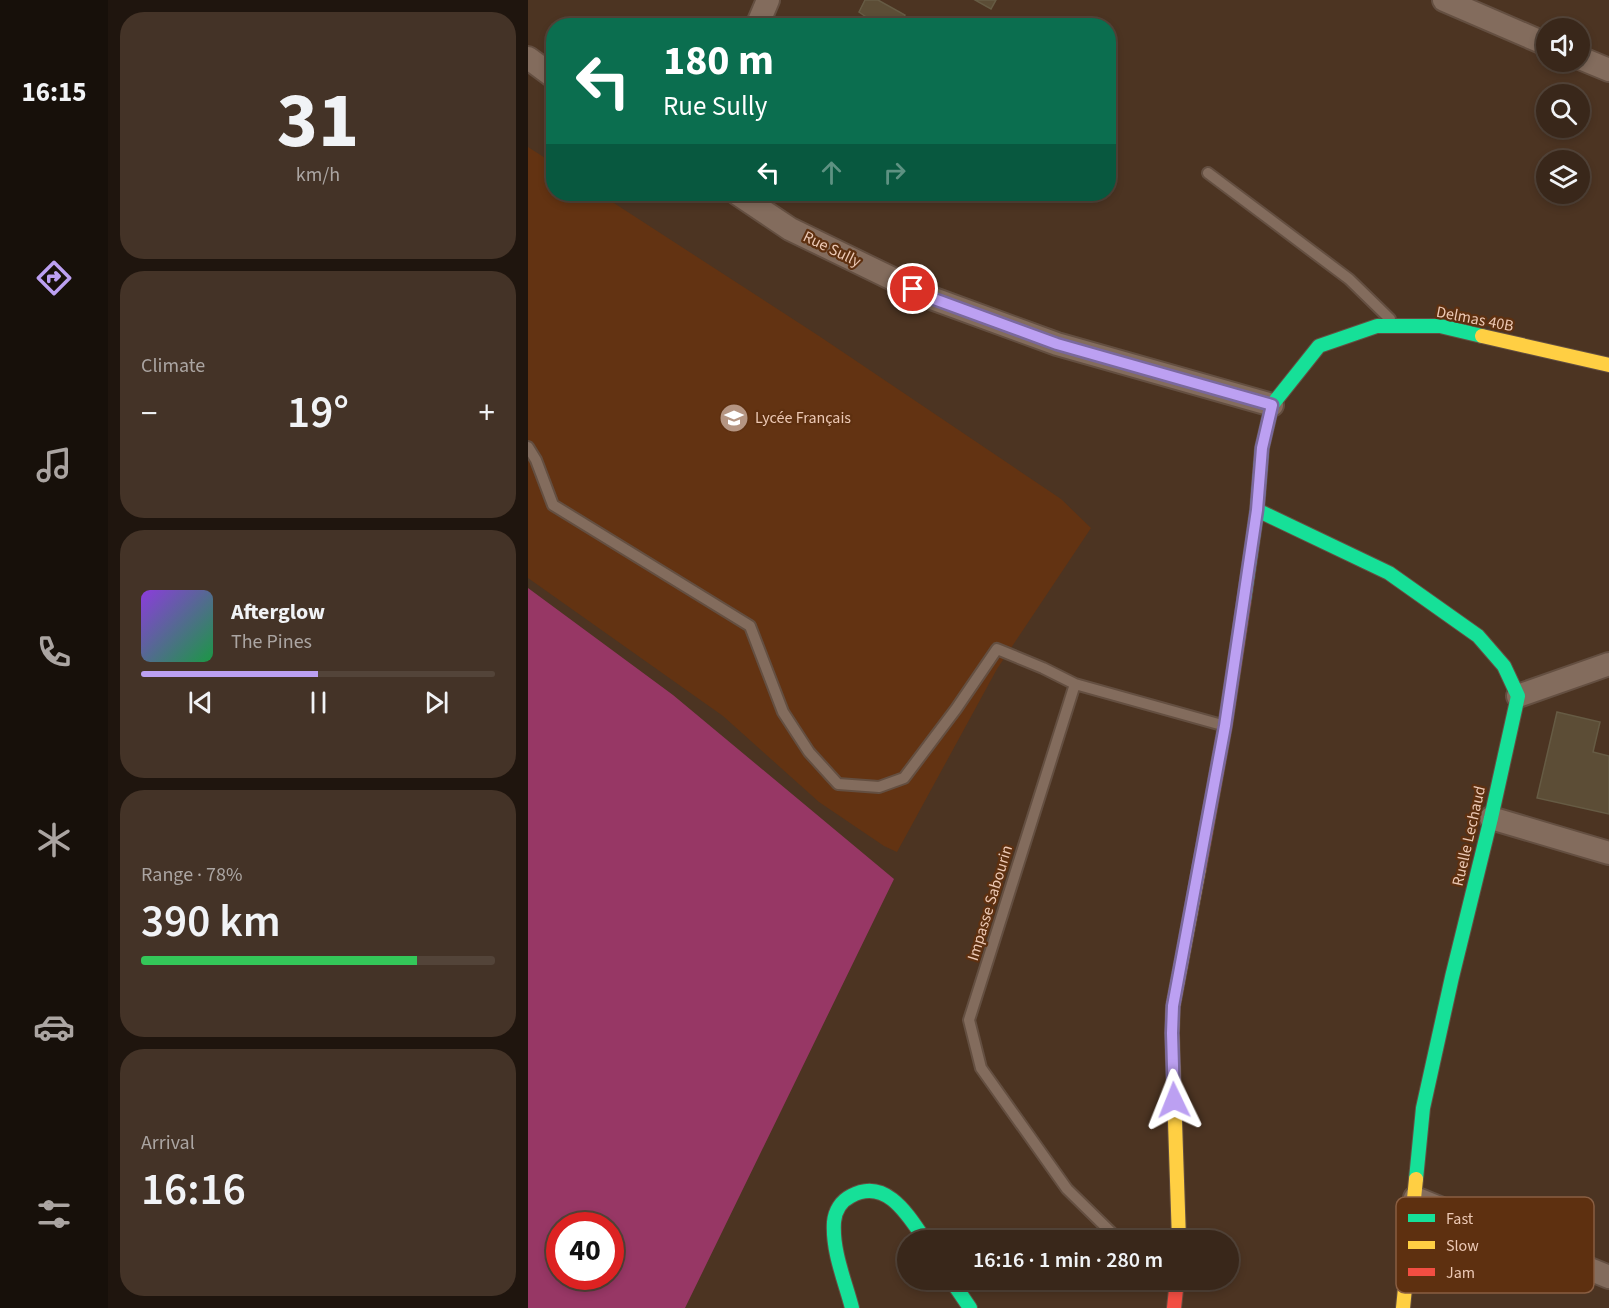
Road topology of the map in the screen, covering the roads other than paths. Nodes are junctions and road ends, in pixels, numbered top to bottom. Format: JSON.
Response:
{"nodes":[{"id":1,"x":768,"y":0,"type":"edge"},
{"id":2,"x":1444,"y":0,"type":"edge"},
{"id":3,"x":760,"y":18,"type":"edge"},
{"id":4,"x":1536,"y":40,"type":"edge"},
{"id":5,"x":528,"y":58,"type":"edge"},
{"id":6,"x":1590,"y":62,"type":"edge"},
{"id":7,"x":1609,"y":70,"type":"edge"},
{"id":8,"x":546,"y":71,"type":"edge"},
{"id":9,"x":1208,"y":173,"type":"dead end"},
{"id":10,"x":748,"y":201,"type":"edge"},
{"id":11,"x":1396,"y":326,"type":"junction"},
{"id":12,"x":1609,"y":365,"type":"edge"},
{"id":13,"x":1272,"y":405,"type":"junction"},
{"id":14,"x":528,"y":447,"type":"edge"},
{"id":15,"x":1257,"y":510,"type":"junction"},
{"id":16,"x":1609,"y":664,"type":"edge"},
{"id":17,"x":1076,"y":684,"type":"junction"},
{"id":18,"x":1518,"y":696,"type":"junction"},
{"id":19,"x":1225,"y":726,"type":"junction"},
{"id":20,"x":1491,"y":818,"type":"junction"},
{"id":21,"x":1609,"y":853,"type":"edge"},
{"id":22,"x":1415,"y":1197,"type":"edge"},
{"id":23,"x":918,"y":1230,"type":"edge"},
{"id":24,"x":1109,"y":1230,"type":"edge"},
{"id":25,"x":1179,"y":1230,"type":"edge"},
{"id":26,"x":1594,"y":1271,"type":"edge"},
{"id":27,"x":1609,"y":1277,"type":"edge"},
{"id":28,"x":958,"y":1290,"type":"edge"},
{"id":29,"x":1405,"y":1293,"type":"edge"},
{"id":30,"x":852,"y":1308,"type":"edge"},
{"id":31,"x":970,"y":1308,"type":"edge"},
{"id":32,"x":1403,"y":1308,"type":"edge"}],
"edges":[{"from":1,"to":3,"type":"street"},
{"from":2,"to":4,"type":"street"},
{"from":5,"to":8,"type":"street"},
{"from":6,"to":7,"type":"street"},
{"from":9,"to":11,"type":"lane"},
{"from":10,"to":13,"type":"street","name":"Rue Sully"},
{"from":11,"to":12,"type":"street","name":"Delmas 40B"},
{"from":11,"to":13,"type":"street","name":"Delmas 40B"},
{"from":13,"to":15,"type":"street","name":"Delmas 40B"},
{"from":14,"to":17,"type":"lane"},
{"from":15,"to":18,"type":"street"},
{"from":15,"to":19,"type":"street","name":"Delmas 40B"},
{"from":16,"to":18,"type":"street"},
{"from":17,"to":19,"type":"lane"},
{"from":17,"to":24,"type":"lane","name":"Impasse Sabourin"},
{"from":18,"to":20,"type":"street","name":"Ruelle Lechaud"},
{"from":19,"to":25,"type":"street","name":"Delmas 40B"},
{"from":20,"to":21,"type":"street"},
{"from":20,"to":22,"type":"street","name":"Ruelle Lechaud"},
{"from":23,"to":30,"type":"street"},
{"from":26,"to":27,"type":"street"},
{"from":28,"to":31,"type":"street"},
{"from":29,"to":32,"type":"street","name":"Ruelle Lechaud"}]}
